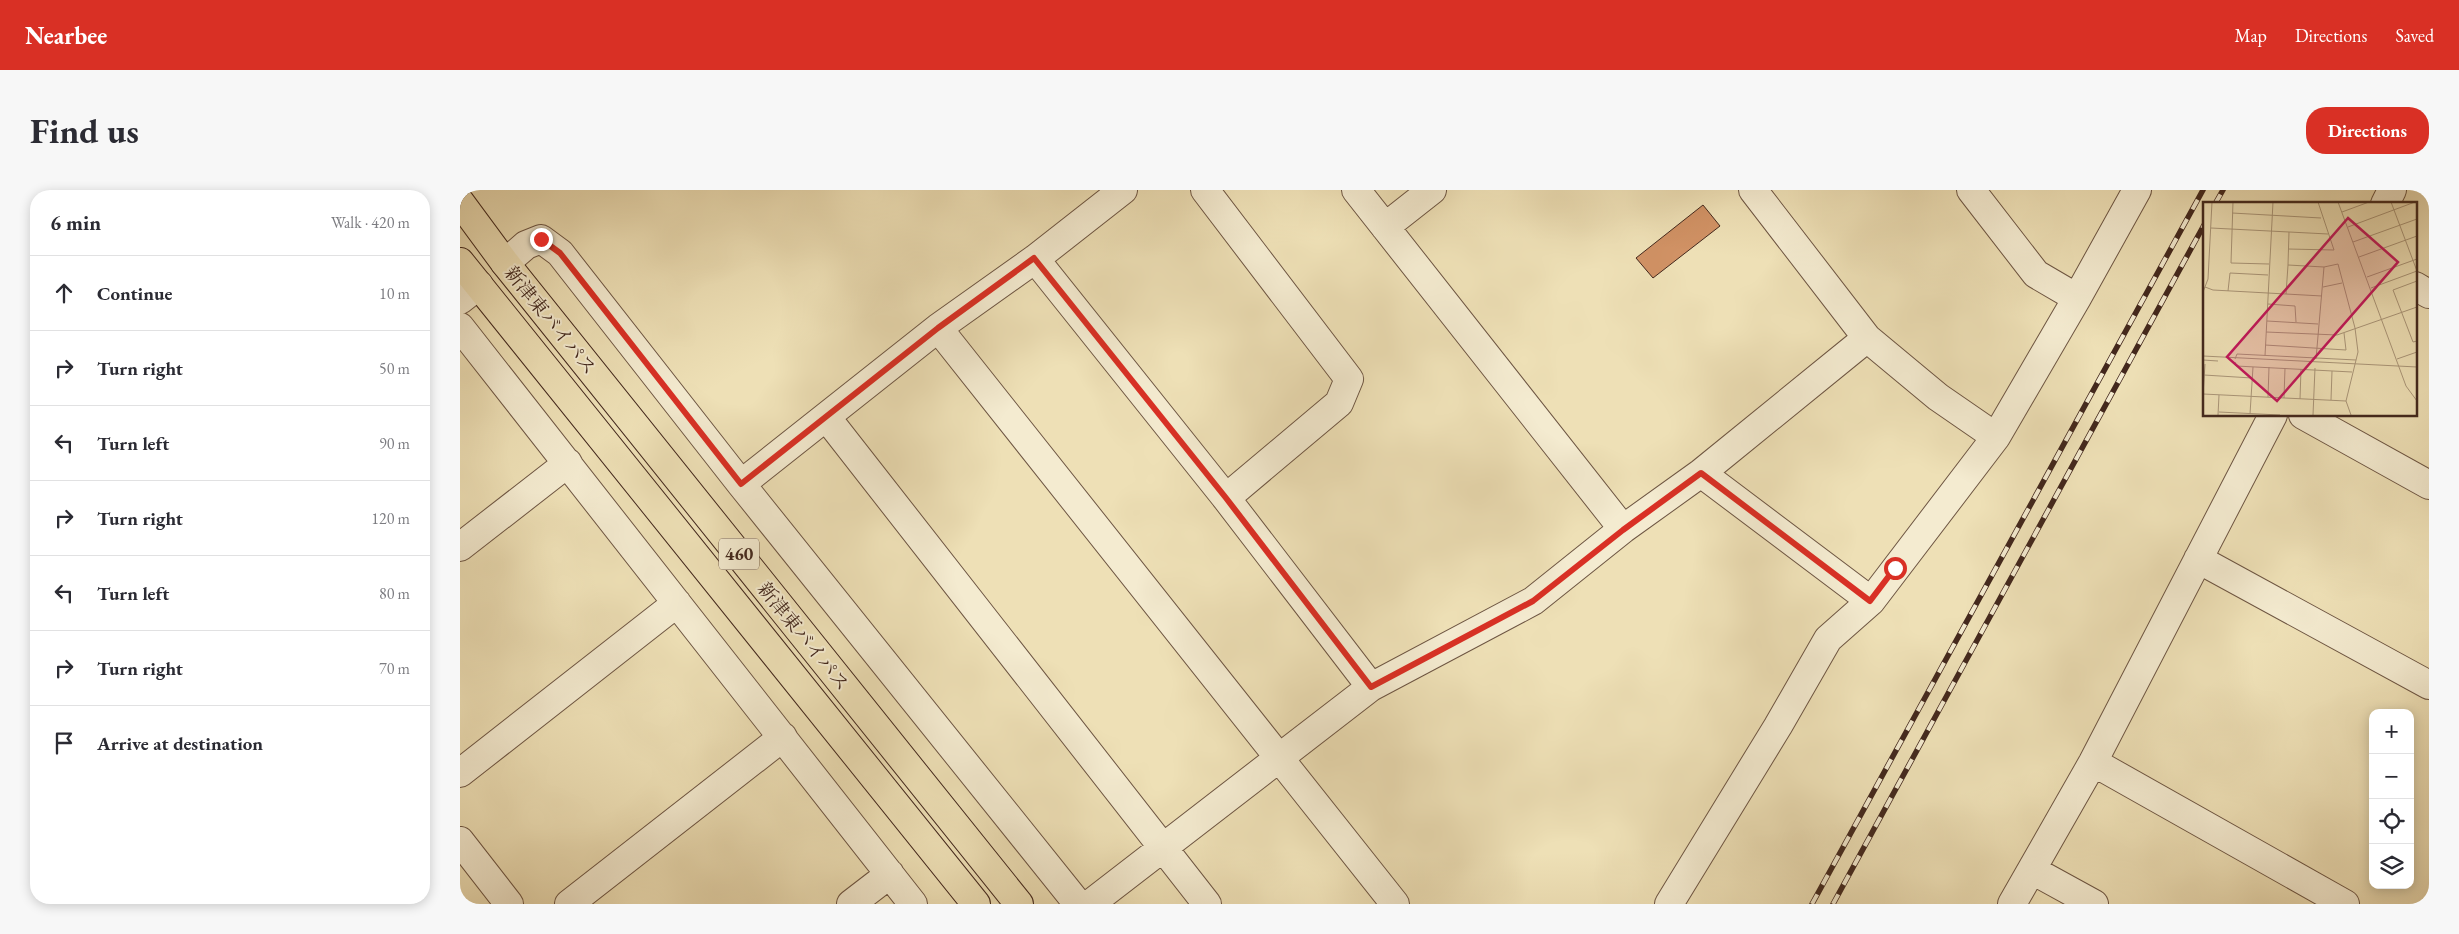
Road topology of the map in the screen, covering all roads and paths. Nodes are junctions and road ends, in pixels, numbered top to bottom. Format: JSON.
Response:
{"nodes":[{"id":1,"x":1124,"y":190,"type":"edge"},
{"id":2,"x":1205,"y":190,"type":"edge"},
{"id":3,"x":1356,"y":190,"type":"edge"},
{"id":4,"x":1432,"y":190,"type":"edge"},
{"id":5,"x":1753,"y":190,"type":"edge"},
{"id":6,"x":1971,"y":190,"type":"edge"},
{"id":7,"x":2137,"y":190,"type":"edge"},
{"id":8,"x":2392,"y":190,"type":"edge"},
{"id":9,"x":460,"y":202,"type":"edge"},
{"id":10,"x":2386,"y":202,"type":"edge"},
{"id":11,"x":1385,"y":227,"type":"junction"},
{"id":12,"x":1034,"y":258,"type":"junction"},
{"id":13,"x":460,"y":262,"type":"edge"},
{"id":14,"x":505,"y":263,"type":"junction"},
{"id":15,"x":2416,"y":287,"type":"edge"},
{"id":16,"x":469,"y":292,"type":"edge"},
{"id":17,"x":2429,"y":294,"type":"edge"},
{"id":18,"x":2077,"y":298,"type":"junction"},
{"id":19,"x":460,"y":327,"type":"edge"},
{"id":20,"x":938,"y":328,"type":"junction"},
{"id":21,"x":1867,"y":338,"type":"junction"},
{"id":22,"x":2272,"y":416,"type":"edge"},
{"id":23,"x":2305,"y":416,"type":"edge"},
{"id":24,"x":827,"y":418,"type":"junction"},
{"id":25,"x":1996,"y":437,"type":"junction"},
{"id":26,"x":568,"y":463,"type":"junction"},
{"id":27,"x":1701,"y":473,"type":"junction"},
{"id":28,"x":741,"y":484,"type":"junction"},
{"id":29,"x":2429,"y":485,"type":"edge"},
{"id":30,"x":1226,"y":498,"type":"junction"},
{"id":31,"x":1623,"y":530,"type":"junction"},
{"id":32,"x":464,"y":535,"type":"edge"},
{"id":33,"x":2198,"y":559,"type":"junction"},
{"id":34,"x":1870,"y":601,"type":"junction"},
{"id":35,"x":677,"y":603,"type":"junction"},
{"id":36,"x":2429,"y":686,"type":"edge"},
{"id":37,"x":1371,"y":687,"type":"junction"},
{"id":38,"x":783,"y":737,"type":"junction"},
{"id":39,"x":1281,"y":758,"type":"junction"},
{"id":40,"x":2093,"y":762,"type":"junction"},
{"id":41,"x":460,"y":773,"type":"edge"},
{"id":42,"x":460,"y":841,"type":"edge"},
{"id":43,"x":1164,"y":849,"type":"junction"},
{"id":44,"x":2032,"y":870,"type":"junction"},
{"id":45,"x":890,"y":874,"type":"junction"},
{"id":46,"x":509,"y":904,"type":"edge"},
{"id":47,"x":568,"y":904,"type":"edge"},
{"id":48,"x":851,"y":904,"type":"edge"},
{"id":49,"x":913,"y":904,"type":"edge"},
{"id":50,"x":976,"y":904,"type":"edge"},
{"id":51,"x":1019,"y":904,"type":"edge"},
{"id":52,"x":1078,"y":904,"type":"edge"},
{"id":53,"x":1090,"y":904,"type":"edge"},
{"id":54,"x":1207,"y":904,"type":"edge"},
{"id":55,"x":1395,"y":904,"type":"edge"},
{"id":56,"x":1669,"y":904,"type":"edge"},
{"id":57,"x":2012,"y":904,"type":"edge"},
{"id":58,"x":2094,"y":904,"type":"edge"},
{"id":59,"x":2345,"y":904,"type":"edge"}],
"edges":[{"from":1,"to":12,"type":"street"},
{"from":2,"to":30,"type":"street"},
{"from":3,"to":11,"type":"street"},
{"from":4,"to":11,"type":"street"},
{"from":5,"to":21,"type":"street"},
{"from":6,"to":18,"type":"street"},
{"from":7,"to":18,"type":"street"},
{"from":8,"to":10,"type":"street"},
{"from":9,"to":14,"type":"highway","name":"新津東バイパス","number":"460"},
{"from":11,"to":31,"type":"street"},
{"from":12,"to":20,"type":"street"},
{"from":12,"to":30,"type":"street"},
{"from":13,"to":16,"type":"highway","name":"新津東バイパス","number":"460"},
{"from":14,"to":28,"type":"street"},
{"from":14,"to":51,"type":"highway","name":"新津東バイパス","number":"460"},
{"from":15,"to":17,"type":"street"},
{"from":16,"to":50,"type":"highway","name":"新津東バイパス","number":"460"},
{"from":18,"to":25,"type":"street"},
{"from":19,"to":26,"type":"street"},
{"from":20,"to":24,"type":"street"},
{"from":20,"to":39,"type":"street"},
{"from":21,"to":25,"type":"street"},
{"from":21,"to":27,"type":"street"},
{"from":22,"to":33,"type":"street"},
{"from":23,"to":29,"type":"street"},
{"from":24,"to":28,"type":"street"},
{"from":24,"to":43,"type":"street"},
{"from":25,"to":34,"type":"street"},
{"from":26,"to":32,"type":"street"},
{"from":26,"to":35,"type":"street"},
{"from":27,"to":31,"type":"street"},
{"from":27,"to":34,"type":"street"},
{"from":28,"to":52,"type":"street"},
{"from":30,"to":37,"type":"street"},
{"from":31,"to":37,"type":"street"},
{"from":33,"to":36,"type":"street"},
{"from":33,"to":40,"type":"street"},
{"from":34,"to":56,"type":"street"},
{"from":35,"to":38,"type":"street"},
{"from":35,"to":41,"type":"street"},
{"from":37,"to":39,"type":"street"},
{"from":38,"to":45,"type":"street"},
{"from":38,"to":47,"type":"street"},
{"from":39,"to":43,"type":"street"},
{"from":39,"to":55,"type":"street"},
{"from":40,"to":44,"type":"street"},
{"from":40,"to":59,"type":"street"},
{"from":42,"to":46,"type":"street"},
{"from":43,"to":53,"type":"street"},
{"from":43,"to":54,"type":"street"},
{"from":44,"to":57,"type":"street"},
{"from":44,"to":58,"type":"street"},
{"from":45,"to":48,"type":"street"},
{"from":45,"to":49,"type":"street"}]}
